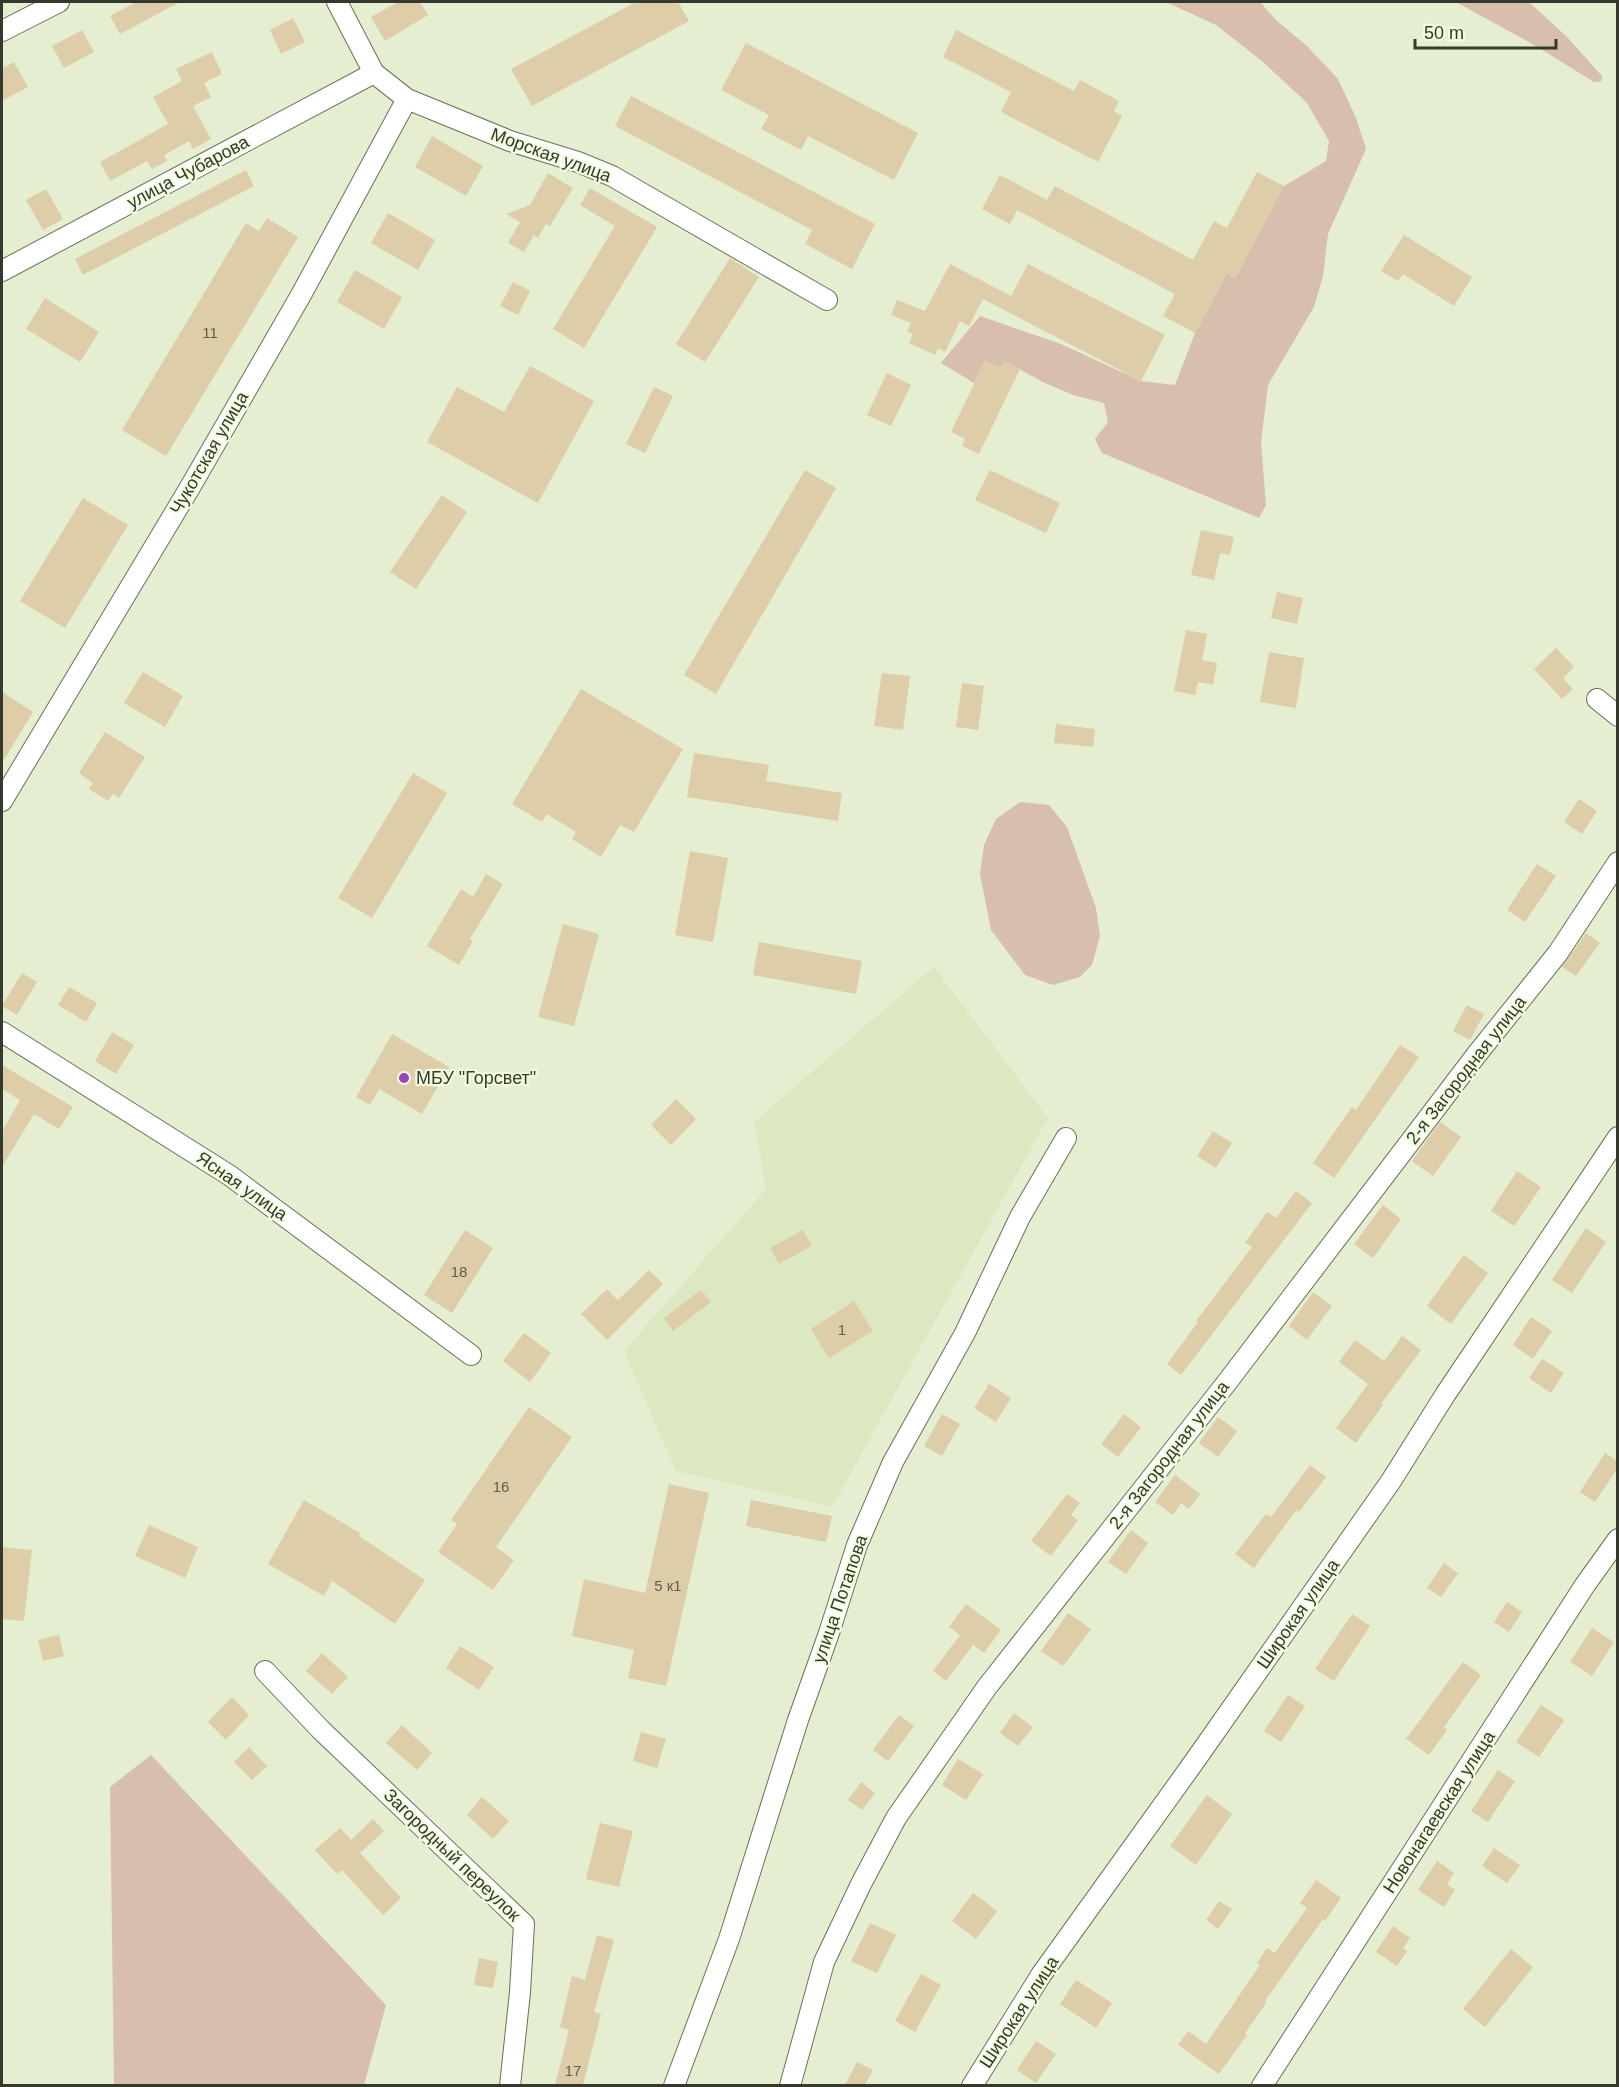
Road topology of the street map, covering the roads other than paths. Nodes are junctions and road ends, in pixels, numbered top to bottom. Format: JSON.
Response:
{"nodes":[{"id":1,"x":59,"y":2,"type":"edge"},
{"id":2,"x":337,"y":2,"type":"edge"},
{"id":3,"x":2,"y":31,"type":"edge"},
{"id":4,"x":374,"y":73,"type":"junction"},
{"id":5,"x":407,"y":99,"type":"junction"},
{"id":6,"x":2,"y":271,"type":"edge"},
{"id":7,"x":827,"y":300,"type":"dead end"},
{"id":8,"x":1597,"y":699,"type":"dead end"},
{"id":9,"x":1617,"y":716,"type":"edge"},
{"id":10,"x":2,"y":801,"type":"edge"},
{"id":11,"x":1617,"y":862,"type":"edge"},
{"id":12,"x":2,"y":1032,"type":"edge"},
{"id":13,"x":1617,"y":1137,"type":"edge"},
{"id":14,"x":1066,"y":1138,"type":"dead end"},
{"id":15,"x":471,"y":1355,"type":"dead end"},
{"id":16,"x":1617,"y":1539,"type":"edge"},
{"id":17,"x":265,"y":1671,"type":"dead end"},
{"id":18,"x":510,"y":2085,"type":"edge"},
{"id":19,"x":674,"y":2085,"type":"edge"},
{"id":20,"x":790,"y":2085,"type":"edge"},
{"id":21,"x":972,"y":2085,"type":"edge"},
{"id":22,"x":1262,"y":2085,"type":"edge"}],
"edges":[{"from":1,"to":3,"type":"street"},
{"from":2,"to":4,"type":"street","name":"Морская улица"},
{"from":4,"to":5,"type":"street","name":"Морская улица"},
{"from":4,"to":6,"type":"street","name":"улица Чубарова"},
{"from":5,"to":7,"type":"street","name":"Морская улица"},
{"from":5,"to":10,"type":"street","name":"Чукотская улица"},
{"from":8,"to":9,"type":"street"},
{"from":11,"to":20,"type":"street","name":"2-я Загородная улица"},
{"from":12,"to":15,"type":"street","name":"Ясная улица"},
{"from":13,"to":21,"type":"street","name":"Широкая улица"},
{"from":14,"to":19,"type":"street","name":"улица Потапова"},
{"from":16,"to":22,"type":"street","name":"Новонагаевская улица"},
{"from":17,"to":18,"type":"street","name":"Загородный переулок"}]}
